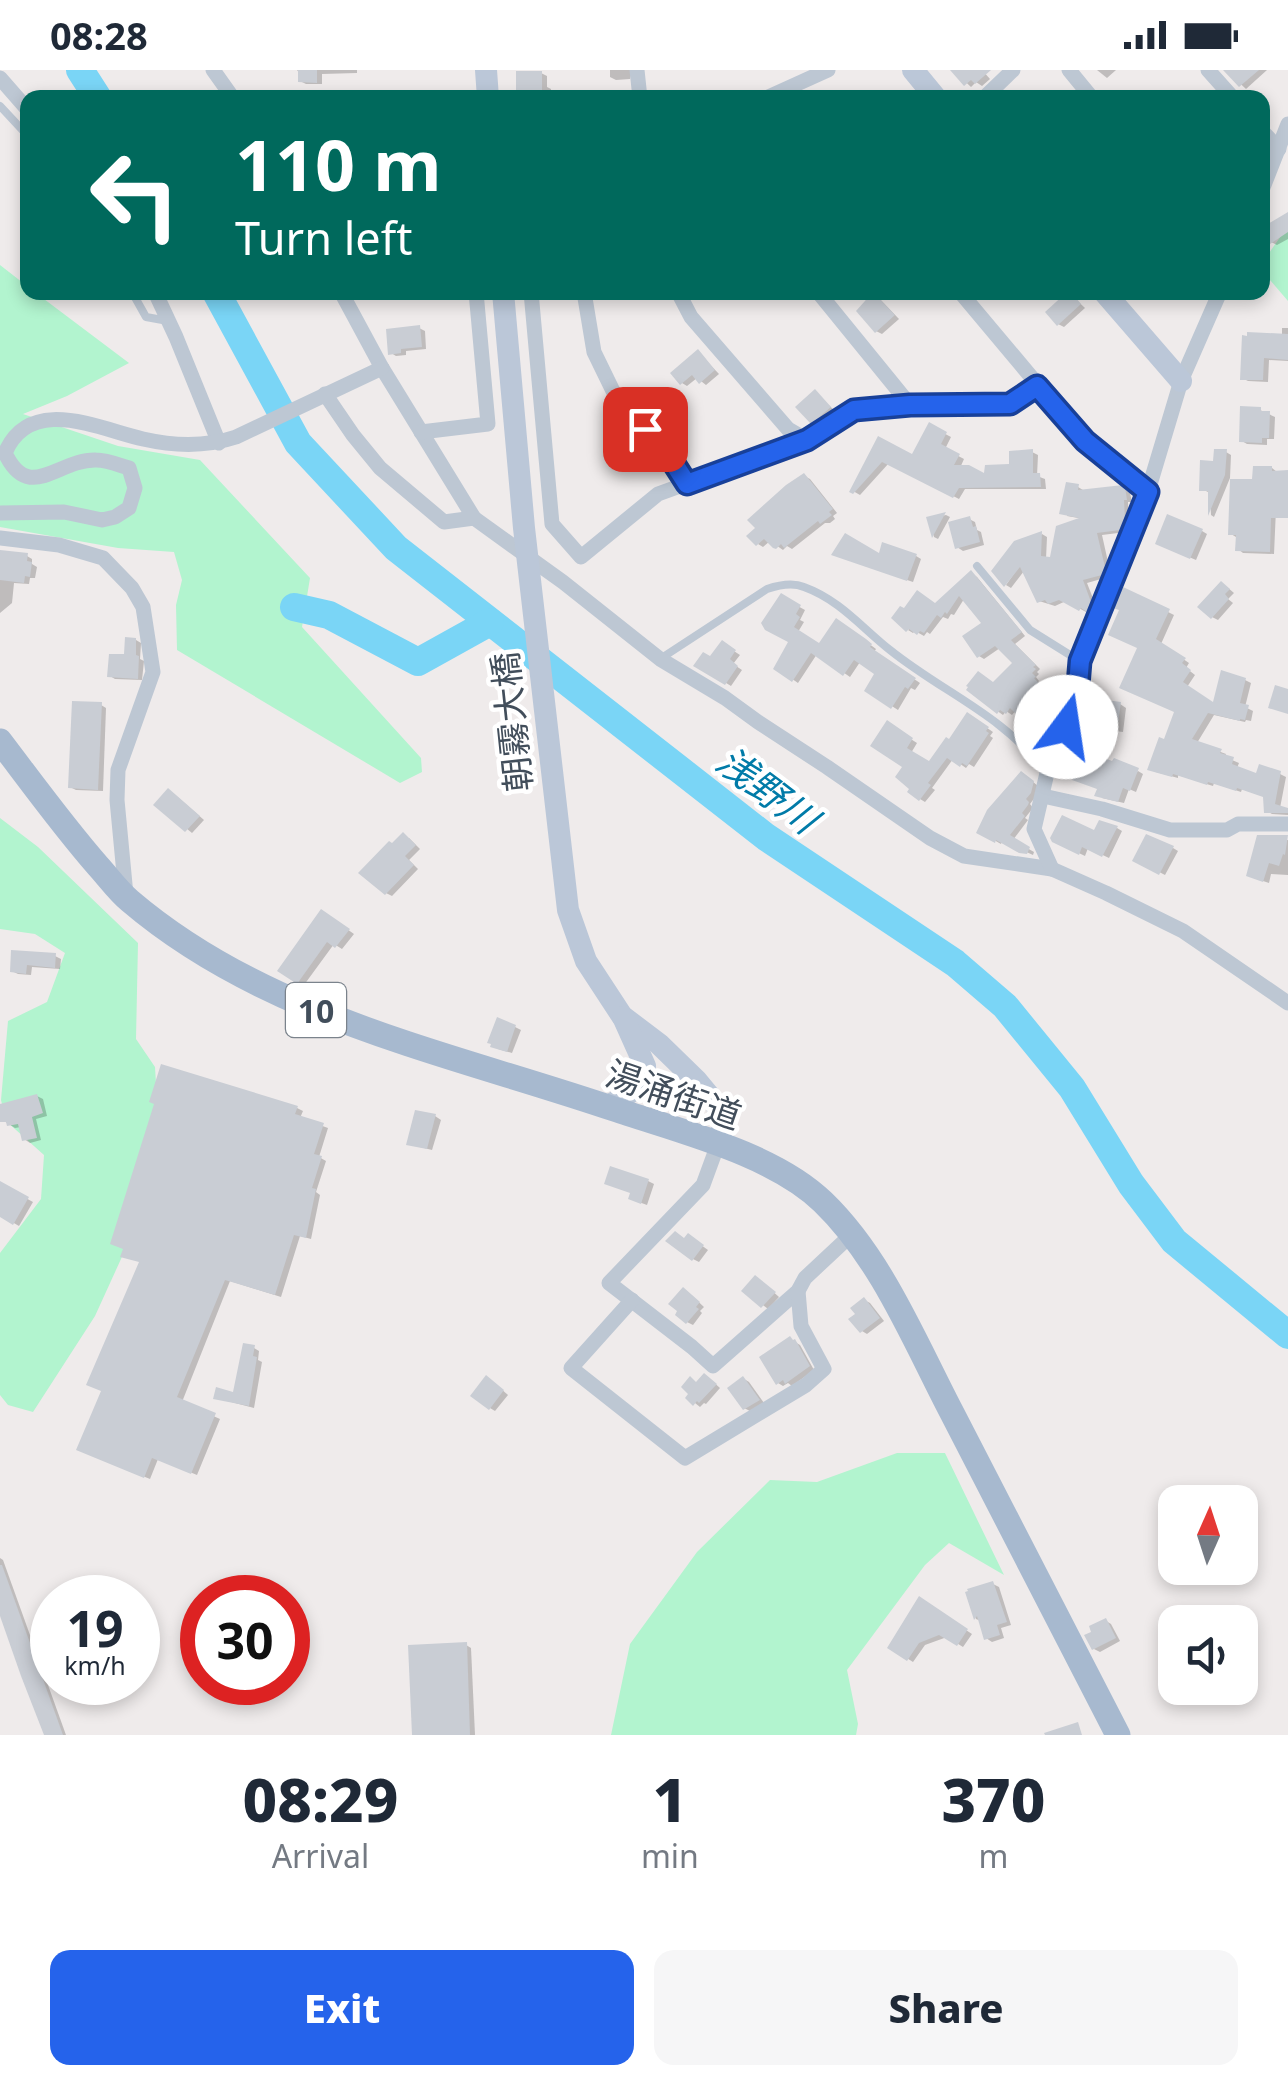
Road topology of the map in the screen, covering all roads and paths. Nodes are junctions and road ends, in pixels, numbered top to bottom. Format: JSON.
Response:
{"nodes":[{"id":1,"x":828,"y":70,"type":"edge"},
{"id":2,"x":914,"y":70,"type":"edge"},
{"id":3,"x":1013,"y":70,"type":"edge"},
{"id":4,"x":1069,"y":70,"type":"edge"},
{"id":5,"x":1208,"y":70,"type":"edge"},
{"id":6,"x":0,"y":78,"type":"edge"},
{"id":7,"x":784,"y":90,"type":"edge"},
{"id":8,"x":930,"y":90,"type":"edge"},
{"id":9,"x":992,"y":90,"type":"edge"},
{"id":10,"x":1085,"y":90,"type":"edge"},
{"id":11,"x":1226,"y":90,"type":"edge"},
{"id":12,"x":20,"y":101,"type":"edge"},
{"id":13,"x":0,"y":106,"type":"edge"},
{"id":14,"x":1288,"y":124,"type":"edge"},
{"id":15,"x":20,"y":127,"type":"edge"},
{"id":16,"x":1270,"y":139,"type":"edge"},
{"id":17,"x":1279,"y":149,"type":"junction"},
{"id":18,"x":1270,"y":171,"type":"edge"},
{"id":19,"x":136,"y":300,"type":"edge"},
{"id":20,"x":159,"y":300,"type":"edge"},
{"id":21,"x":345,"y":300,"type":"edge"},
{"id":22,"x":477,"y":300,"type":"edge"},
{"id":23,"x":504,"y":300,"type":"edge"},
{"id":24,"x":532,"y":300,"type":"edge"},
{"id":25,"x":585,"y":300,"type":"edge"},
{"id":26,"x":682,"y":300,"type":"edge"},
{"id":27,"x":825,"y":300,"type":"edge"},
{"id":28,"x":967,"y":300,"type":"edge"},
{"id":29,"x":1111,"y":300,"type":"edge"},
{"id":30,"x":1216,"y":300,"type":"edge"},
{"id":31,"x":169,"y":321,"type":"junction"},
{"id":32,"x":382,"y":368,"type":"junction"},
{"id":33,"x":1181,"y":380,"type":"junction"},
{"id":34,"x":1037,"y":386,"type":"junction"},
{"id":35,"x":322,"y":396,"type":"junction"},
{"id":36,"x":910,"y":405,"type":"junction"},
{"id":37,"x":421,"y":432,"type":"junction"},
{"id":38,"x":807,"y":440,"type":"junction"},
{"id":39,"x":219,"y":443,"type":"junction"},
{"id":40,"x":687,"y":484,"type":"junction"},
{"id":41,"x":1148,"y":492,"type":"junction"},
{"id":42,"x":0,"y":513,"type":"edge"},
{"id":43,"x":474,"y":518,"type":"junction"},
{"id":44,"x":0,"y":538,"type":"edge"},
{"id":45,"x":977,"y":566,"type":"dead end"},
{"id":46,"x":660,"y":659,"type":"junction"},
{"id":47,"x":1080,"y":661,"type":"junction"},
{"id":48,"x":0,"y":741,"type":"edge"},
{"id":49,"x":1047,"y":773,"type":"junction"},
{"id":50,"x":1042,"y":796,"type":"junction"},
{"id":51,"x":1288,"y":824,"type":"edge"},
{"id":52,"x":1052,"y":870,"type":"junction"},
{"id":53,"x":127,"y":899,"type":"junction"},
{"id":54,"x":1288,"y":1004,"type":"edge"},
{"id":55,"x":622,"y":1016,"type":"junction"},
{"id":56,"x":607,"y":1107,"type":"junction"},
{"id":57,"x":718,"y":1144,"type":"junction"},
{"id":58,"x":851,"y":1235,"type":"junction"},
{"id":59,"x":798,"y":1291,"type":"junction"},
{"id":60,"x":632,"y":1300,"type":"junction"},
{"id":61,"x":1118,"y":1735,"type":"edge"}],
"edges":[{"from":1,"to":7,"type":"street"},
{"from":2,"to":8,"type":"street"},
{"from":3,"to":9,"type":"street"},
{"from":4,"to":10,"type":"street"},
{"from":5,"to":11,"type":"street"},
{"from":6,"to":12,"type":"street"},
{"from":13,"to":15,"type":"lane"},
{"from":14,"to":17,"type":"street"},
{"from":16,"to":17,"type":"street"},
{"from":17,"to":18,"type":"street"},
{"from":19,"to":31,"type":"lane"},
{"from":20,"to":31,"type":"street"},
{"from":21,"to":32,"type":"street"},
{"from":22,"to":37,"type":"street"},
{"from":23,"to":55,"type":"street","name":"朝霧大橋"},
{"from":24,"to":40,"type":"street"},
{"from":25,"to":40,"type":"street"},
{"from":26,"to":38,"type":"street"},
{"from":27,"to":36,"type":"street"},
{"from":28,"to":34,"type":"street"},
{"from":29,"to":33,"type":"street"},
{"from":30,"to":33,"type":"street"},
{"from":31,"to":39,"type":"street"},
{"from":32,"to":35,"type":"street"},
{"from":32,"to":37,"type":"street"},
{"from":33,"to":41,"type":"street"},
{"from":34,"to":36,"type":"street"},
{"from":34,"to":41,"type":"street"},
{"from":35,"to":39,"type":"street"},
{"from":35,"to":43,"type":"street"},
{"from":36,"to":38,"type":"street"},
{"from":37,"to":43,"type":"street"},
{"from":38,"to":40,"type":"street"},
{"from":39,"to":42,"type":"street"},
{"from":41,"to":47,"type":"street"},
{"from":43,"to":46,"type":"street"},
{"from":44,"to":53,"type":"street"},
{"from":45,"to":47,"type":"lane"},
{"from":46,"to":49,"type":"lane"},
{"from":46,"to":52,"type":"street"},
{"from":47,"to":49,"type":"street"},
{"from":48,"to":53,"type":"main road","name":"湯涌街道","number":"10"},
{"from":49,"to":50,"type":"street"},
{"from":50,"to":51,"type":"street"},
{"from":50,"to":52,"type":"street"},
{"from":52,"to":54,"type":"street"},
{"from":53,"to":56,"type":"main road","name":"湯涌街道","number":"10"},
{"from":55,"to":56,"type":"street"},
{"from":55,"to":57,"type":"street"},
{"from":56,"to":57,"type":"main road","name":"湯涌街道","number":"10"},
{"from":57,"to":58,"type":"main road","name":"湯涌街道","number":"10"},
{"from":57,"to":60,"type":"street"},
{"from":58,"to":59,"type":"street"},
{"from":58,"to":61,"type":"main road","name":"湯涌街道","number":"10"},
{"from":59,"to":60,"type":"street"},
{"from":59,"to":60,"type":"street"}]}
